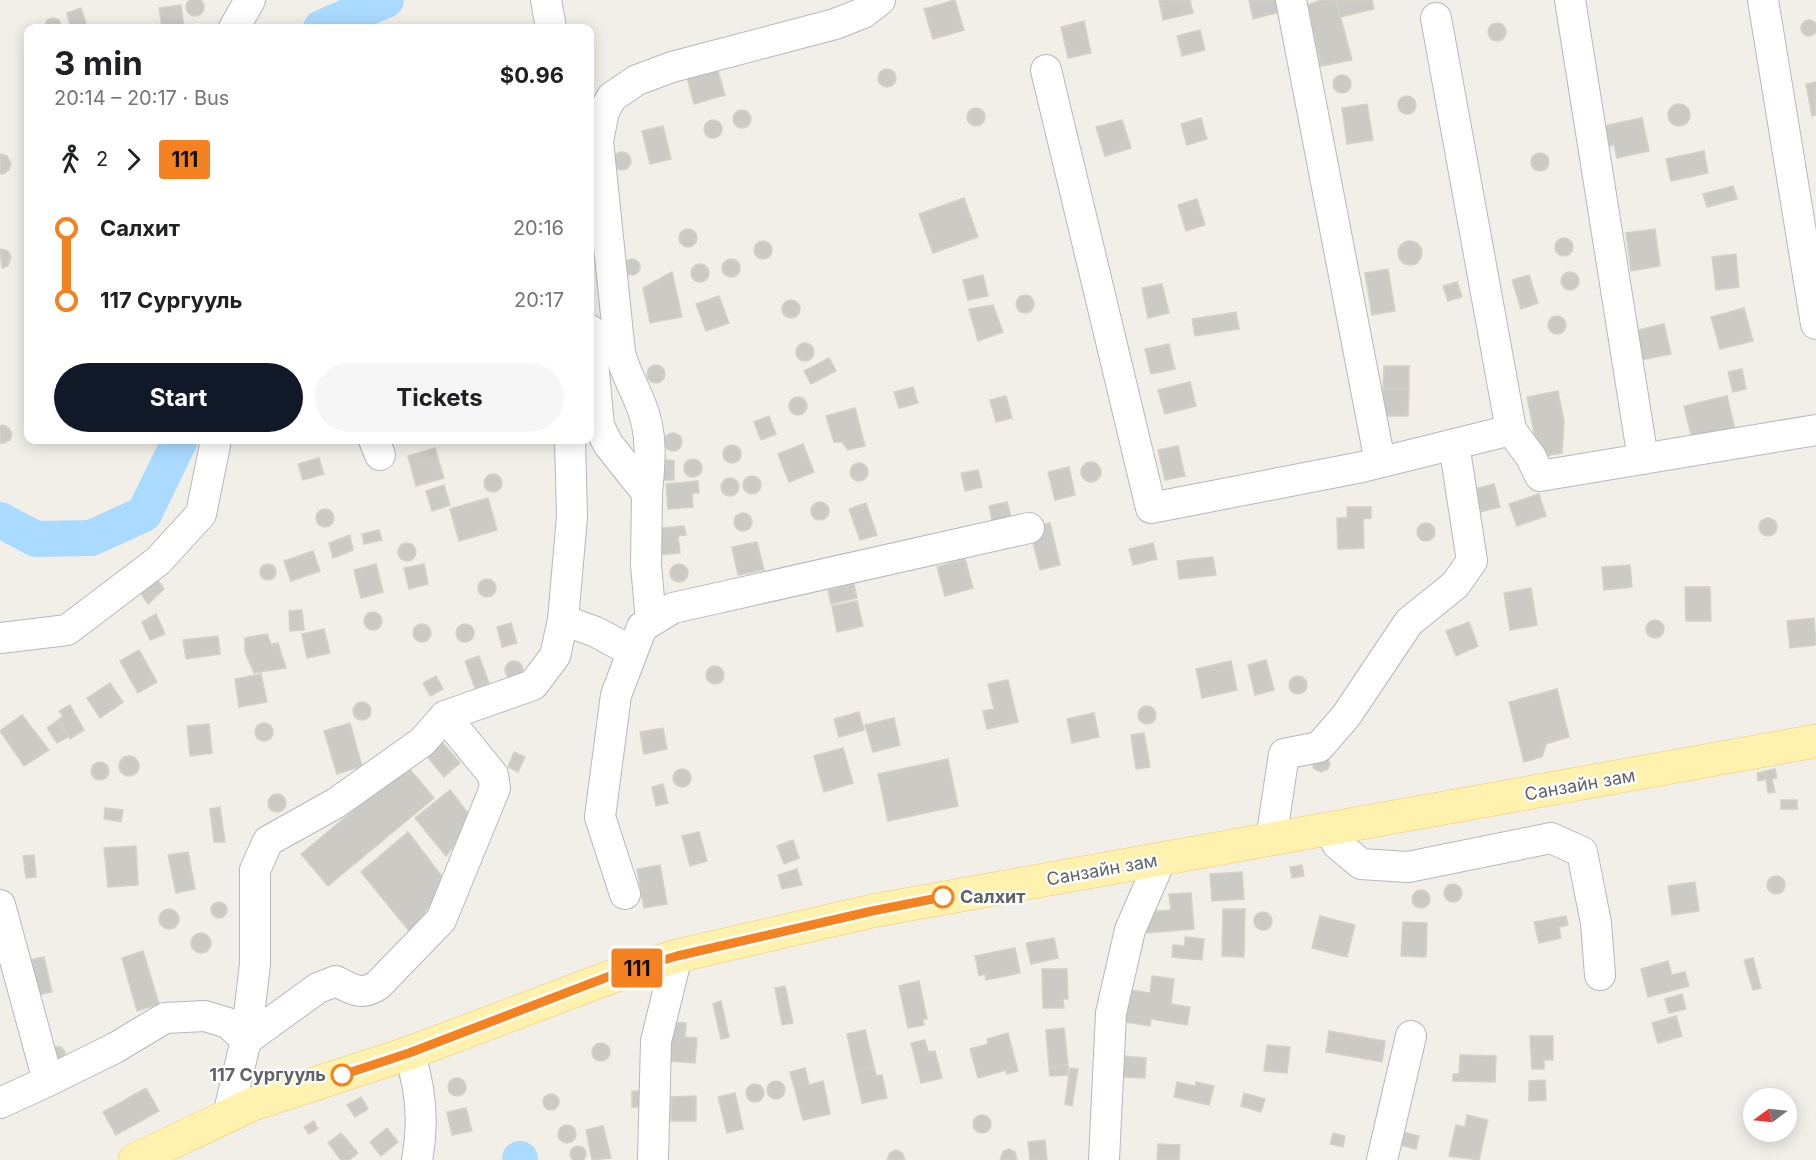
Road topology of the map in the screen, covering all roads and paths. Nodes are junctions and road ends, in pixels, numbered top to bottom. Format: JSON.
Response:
{"nodes":[{"id":1,"x":249,"y":0,"type":"edge"},
{"id":2,"x":546,"y":0,"type":"edge"},
{"id":3,"x":880,"y":0,"type":"edge"},
{"id":4,"x":1291,"y":0,"type":"edge"},
{"id":5,"x":1570,"y":0,"type":"edge"},
{"id":6,"x":1763,"y":0,"type":"edge"},
{"id":7,"x":1436,"y":18,"type":"dead end"},
{"id":8,"x":236,"y":24,"type":"edge"},
{"id":9,"x":550,"y":24,"type":"edge"},
{"id":10,"x":1046,"y":70,"type":"dead end"},
{"id":11,"x":1816,"y":324,"type":"edge"},
{"id":12,"x":594,"y":373,"type":"edge"},
{"id":13,"x":1511,"y":430,"type":"junction"},
{"id":14,"x":1816,"y":430,"type":"edge"},
{"id":15,"x":215,"y":444,"type":"edge"},
{"id":16,"x":570,"y":444,"type":"edge"},
{"id":17,"x":1454,"y":444,"type":"junction"},
{"id":18,"x":1643,"y":459,"type":"junction"},
{"id":19,"x":1380,"y":462,"type":"junction"},
{"id":20,"x":647,"y":493,"type":"junction"},
{"id":21,"x":1029,"y":528,"type":"dead end"},
{"id":22,"x":563,"y":620,"type":"junction"},
{"id":23,"x":651,"y":621,"type":"junction"},
{"id":24,"x":0,"y":638,"type":"edge"},
{"id":25,"x":631,"y":651,"type":"junction"},
{"id":26,"x":445,"y":716,"type":"junction"},
{"id":27,"x":1816,"y":741,"type":"edge"},
{"id":28,"x":1332,"y":830,"type":"junction"},
{"id":29,"x":1271,"y":840,"type":"junction"},
{"id":30,"x":1161,"y":859,"type":"junction"},
{"id":31,"x":625,"y":894,"type":"dead end"},
{"id":32,"x":0,"y":905,"type":"edge"},
{"id":33,"x":677,"y":956,"type":"junction"},
{"id":34,"x":1600,"y":975,"type":"dead end"},
{"id":35,"x":1411,"y":1036,"type":"dead end"},
{"id":36,"x":246,"y":1040,"type":"junction"},
{"id":37,"x":409,"y":1053,"type":"junction"},
{"id":38,"x":48,"y":1081,"type":"junction"},
{"id":39,"x":0,"y":1102,"type":"edge"},
{"id":40,"x":228,"y":1115,"type":"junction"},
{"id":41,"x":135,"y":1160,"type":"edge"},
{"id":42,"x":417,"y":1160,"type":"edge"},
{"id":43,"x":653,"y":1160,"type":"edge"},
{"id":44,"x":1104,"y":1160,"type":"edge"},
{"id":45,"x":1382,"y":1160,"type":"edge"}],
"edges":[{"from":1,"to":8,"type":"street"},
{"from":2,"to":9,"type":"street"},
{"from":3,"to":20,"type":"street"},
{"from":4,"to":19,"type":"street"},
{"from":5,"to":18,"type":"street"},
{"from":6,"to":11,"type":"street"},
{"from":7,"to":13,"type":"street"},
{"from":10,"to":19,"type":"street"},
{"from":12,"to":20,"type":"street"},
{"from":13,"to":17,"type":"street"},
{"from":13,"to":18,"type":"street"},
{"from":14,"to":18,"type":"street"},
{"from":15,"to":24,"type":"street"},
{"from":16,"to":22,"type":"street"},
{"from":17,"to":19,"type":"street"},
{"from":17,"to":29,"type":"street"},
{"from":20,"to":23,"type":"street"},
{"from":21,"to":23,"type":"street"},
{"from":22,"to":25,"type":"street"},
{"from":22,"to":26,"type":"street"},
{"from":23,"to":25,"type":"street"},
{"from":25,"to":31,"type":"street"},
{"from":26,"to":36,"type":"street"},
{"from":26,"to":36,"type":"street"},
{"from":27,"to":28,"type":"main road","name":"Санзайн зам"},
{"from":28,"to":29,"type":"main road","name":"Санзайн зам"},
{"from":28,"to":34,"type":"street"},
{"from":29,"to":30,"type":"main road","name":"Санзайн зам"},
{"from":30,"to":33,"type":"main road","name":"Санзайн зам"},
{"from":30,"to":44,"type":"street"},
{"from":32,"to":38,"type":"street"},
{"from":33,"to":37,"type":"main road","name":"Санзайн зам"},
{"from":33,"to":43,"type":"street"},
{"from":35,"to":45,"type":"street"},
{"from":36,"to":38,"type":"street"},
{"from":36,"to":40,"type":"street"},
{"from":37,"to":40,"type":"main road","name":"Санзайн зам"},
{"from":37,"to":42,"type":"street"},
{"from":38,"to":39,"type":"street"},
{"from":40,"to":41,"type":"main road","name":"Санзайн зам"}]}
